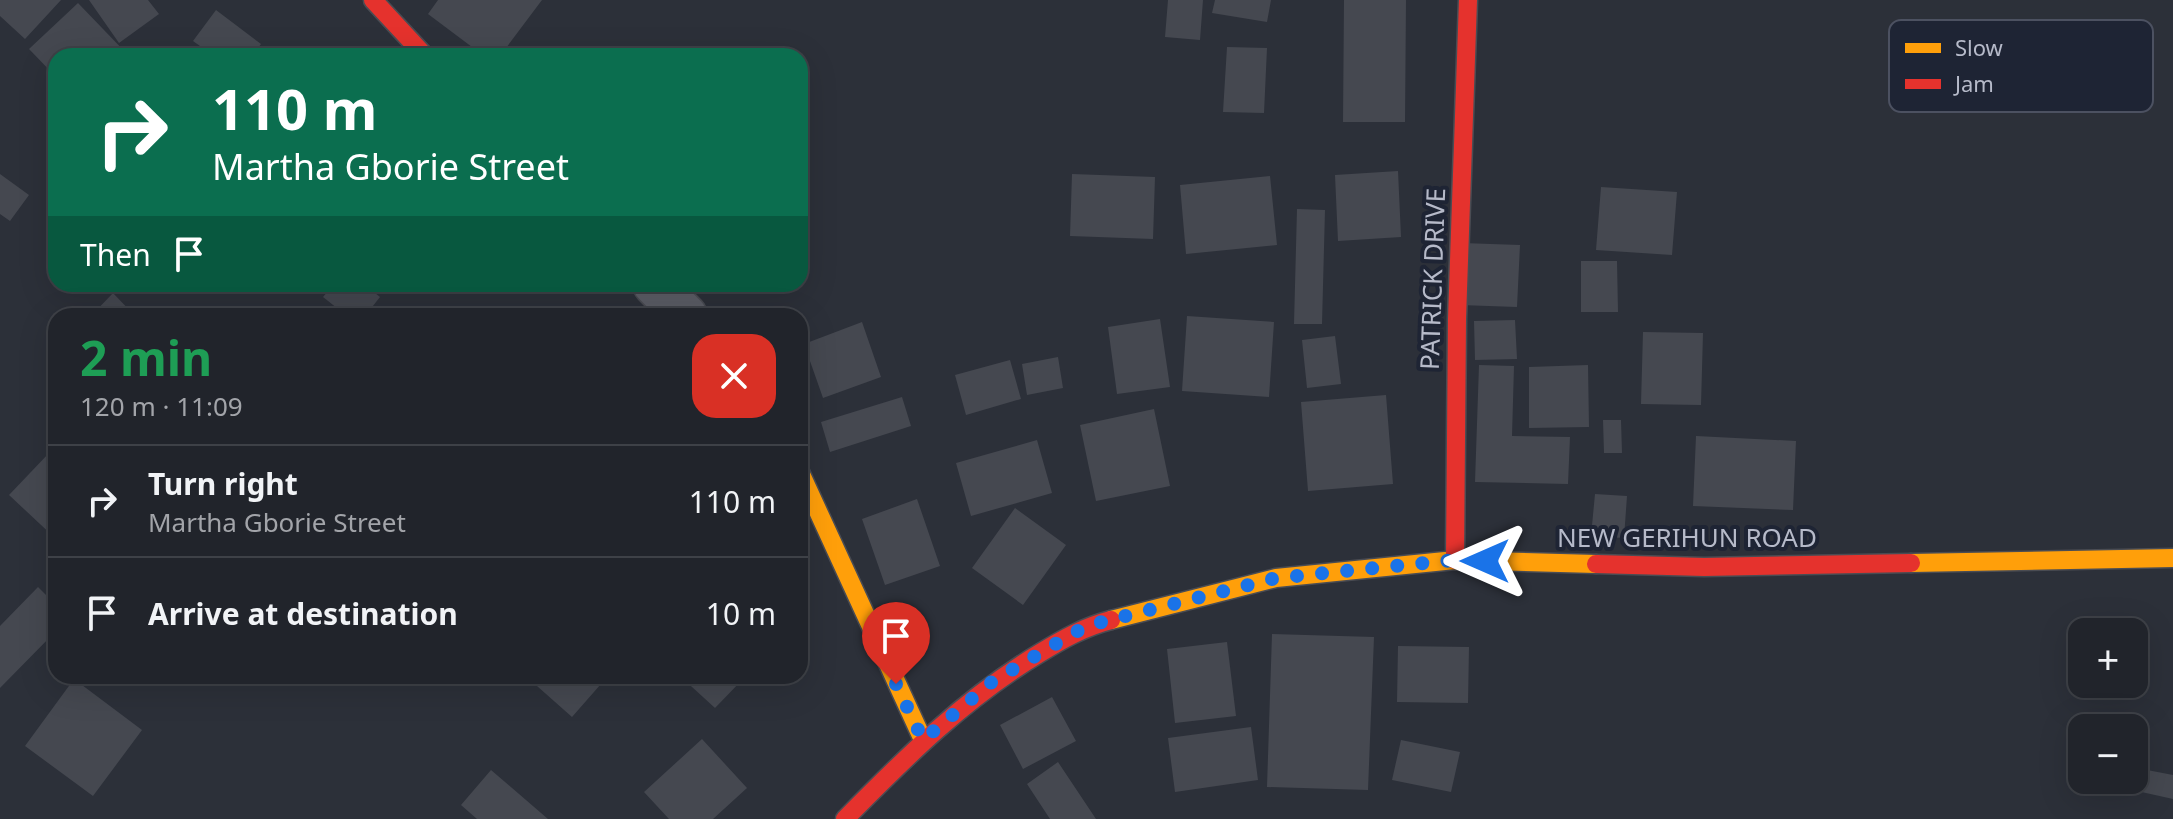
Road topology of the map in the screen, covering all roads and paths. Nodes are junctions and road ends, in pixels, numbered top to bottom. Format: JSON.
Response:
{"nodes":[{"id":1,"x":373,"y":0,"type":"edge"},
{"id":2,"x":1468,"y":0,"type":"edge"},
{"id":3,"x":418,"y":48,"type":"edge"},
{"id":4,"x":662,"y":292,"type":"edge"},
{"id":5,"x":678,"y":308,"type":"edge"},
{"id":6,"x":808,"y":489,"type":"edge"},
{"id":7,"x":2173,"y":558,"type":"edge"},
{"id":8,"x":1455,"y":560,"type":"junction"},
{"id":9,"x":923,"y":740,"type":"junction"},
{"id":10,"x":845,"y":819,"type":"edge"}],
"edges":[{"from":1,"to":3,"type":"street"},
{"from":2,"to":8,"type":"street","name":"PATRICK DRIVE"},
{"from":4,"to":5,"type":"street"},
{"from":6,"to":9,"type":"street"},
{"from":7,"to":8,"type":"street","name":"NEW GERIHUN ROAD"},
{"from":8,"to":9,"type":"street","name":"NEW GERIHUN ROAD"},
{"from":9,"to":10,"type":"street","name":"NEW GERIHUN ROAD"}]}
